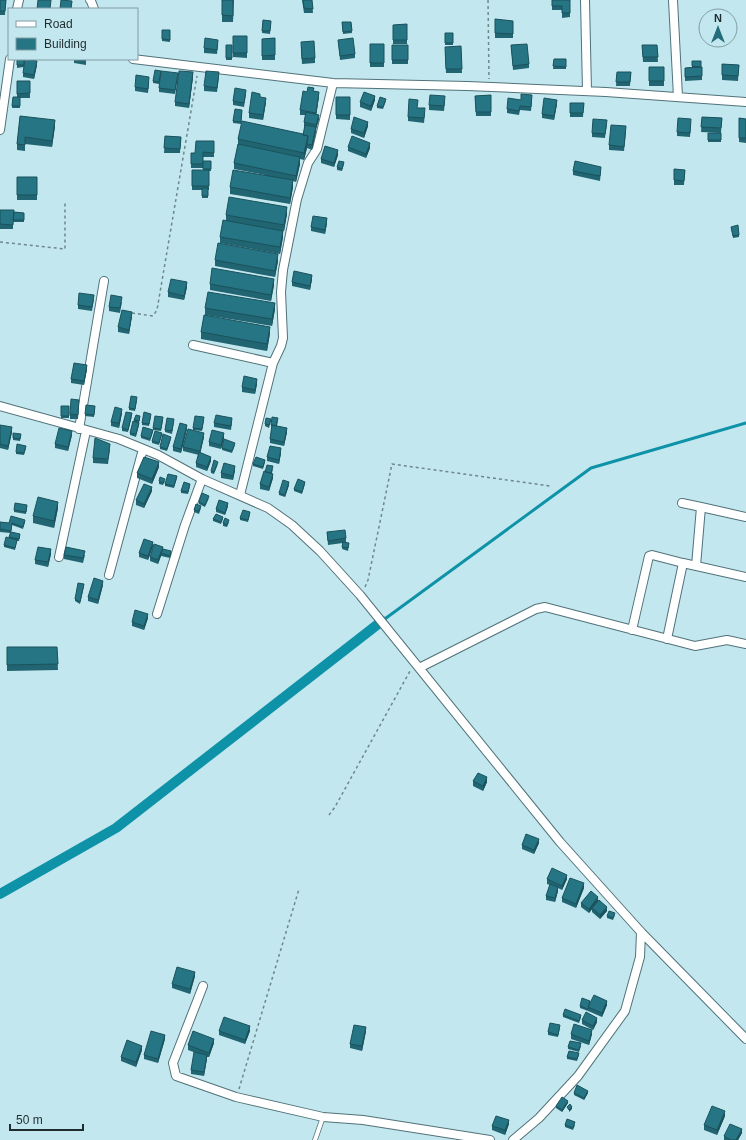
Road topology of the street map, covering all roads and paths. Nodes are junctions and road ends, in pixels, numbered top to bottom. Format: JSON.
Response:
{"nodes":[{"id":1,"x":488,"y":0,"type":"edge"},
{"id":2,"x":585,"y":0,"type":"edge"},
{"id":3,"x":673,"y":0,"type":"edge"},
{"id":4,"x":138,"y":60,"type":"edge"},
{"id":5,"x":10,"y":62,"type":"edge"},
{"id":6,"x":0,"y":64,"type":"edge"},
{"id":7,"x":198,"y":66,"type":"junction"},
{"id":8,"x":333,"y":83,"type":"junction"},
{"id":9,"x":489,"y":87,"type":"junction"},
{"id":10,"x":587,"y":91,"type":"junction"},
{"id":11,"x":678,"y":97,"type":"junction"},
{"id":12,"x":746,"y":102,"type":"edge"},
{"id":13,"x":0,"y":130,"type":"edge"},
{"id":14,"x":65,"y":202,"type":"dead end"},
{"id":15,"x":0,"y":242,"type":"edge"},
{"id":16,"x":104,"y":280,"type":"dead end"},
{"id":17,"x":132,"y":313,"type":"edge"},
{"id":18,"x":193,"y":345,"type":"dead end"},
{"id":19,"x":273,"y":363,"type":"junction"},
{"id":20,"x":0,"y":406,"type":"edge"},
{"id":21,"x":83,"y":430,"type":"junction"},
{"id":22,"x":143,"y":449,"type":"junction"},
{"id":23,"x":202,"y":479,"type":"junction"},
{"id":24,"x":550,"y":486,"type":"dead end"},
{"id":25,"x":240,"y":495,"type":"junction"},
{"id":26,"x":682,"y":503,"type":"dead end"},
{"id":27,"x":702,"y":507,"type":"junction"},
{"id":28,"x":746,"y":517,"type":"edge"},
{"id":29,"x":59,"y":557,"type":"dead end"},
{"id":30,"x":683,"y":563,"type":"junction"},
{"id":31,"x":696,"y":566,"type":"junction"},
{"id":32,"x":109,"y":575,"type":"dead end"},
{"id":33,"x":746,"y":577,"type":"edge"},
{"id":34,"x":360,"y":595,"type":"junction"},
{"id":35,"x":157,"y":614,"type":"dead end"},
{"id":36,"x":632,"y":630,"type":"junction"},
{"id":37,"x":667,"y":639,"type":"junction"},
{"id":38,"x":746,"y":644,"type":"edge"},
{"id":39,"x":417,"y":665,"type":"junction"},
{"id":40,"x":329,"y":815,"type":"dead end"},
{"id":41,"x":299,"y":889,"type":"dead end"},
{"id":42,"x":641,"y":932,"type":"junction"},
{"id":43,"x":203,"y":986,"type":"dead end"},
{"id":44,"x":746,"y":1039,"type":"edge"},
{"id":45,"x":236,"y":1097,"type":"junction"},
{"id":46,"x":323,"y":1117,"type":"junction"},
{"id":47,"x":315,"y":1140,"type":"edge"},
{"id":48,"x":490,"y":1140,"type":"edge"},
{"id":49,"x":512,"y":1140,"type":"edge"}],
"edges":[{"from":1,"to":9,"type":"path"},
{"from":2,"to":10,"type":"street"},
{"from":3,"to":11,"type":"street"},
{"from":4,"to":7,"type":"street"},
{"from":5,"to":6,"type":"street"},
{"from":5,"to":13,"type":"street"},
{"from":7,"to":8,"type":"street"},
{"from":7,"to":17,"type":"path"},
{"from":8,"to":9,"type":"street"},
{"from":8,"to":19,"type":"street"},
{"from":9,"to":10,"type":"street"},
{"from":10,"to":11,"type":"street"},
{"from":11,"to":12,"type":"street"},
{"from":14,"to":15,"type":"path"},
{"from":16,"to":21,"type":"street"},
{"from":18,"to":19,"type":"street"},
{"from":19,"to":25,"type":"street"},
{"from":20,"to":21,"type":"street"},
{"from":21,"to":22,"type":"street"},
{"from":21,"to":29,"type":"street"},
{"from":22,"to":23,"type":"street"},
{"from":22,"to":32,"type":"street"},
{"from":23,"to":25,"type":"street"},
{"from":23,"to":35,"type":"street"},
{"from":24,"to":34,"type":"path"},
{"from":25,"to":34,"type":"street"},
{"from":26,"to":27,"type":"street"},
{"from":27,"to":28,"type":"street"},
{"from":27,"to":31,"type":"street"},
{"from":30,"to":31,"type":"street"},
{"from":30,"to":36,"type":"street"},
{"from":30,"to":37,"type":"street"},
{"from":31,"to":33,"type":"street"},
{"from":34,"to":39,"type":"street"},
{"from":36,"to":37,"type":"street"},
{"from":36,"to":39,"type":"street"},
{"from":37,"to":38,"type":"street"},
{"from":39,"to":40,"type":"path"},
{"from":39,"to":42,"type":"street"},
{"from":41,"to":45,"type":"path"},
{"from":42,"to":44,"type":"street"},
{"from":42,"to":49,"type":"street"},
{"from":43,"to":45,"type":"street"},
{"from":45,"to":46,"type":"street"},
{"from":46,"to":47,"type":"lane"},
{"from":46,"to":48,"type":"street"}]}
